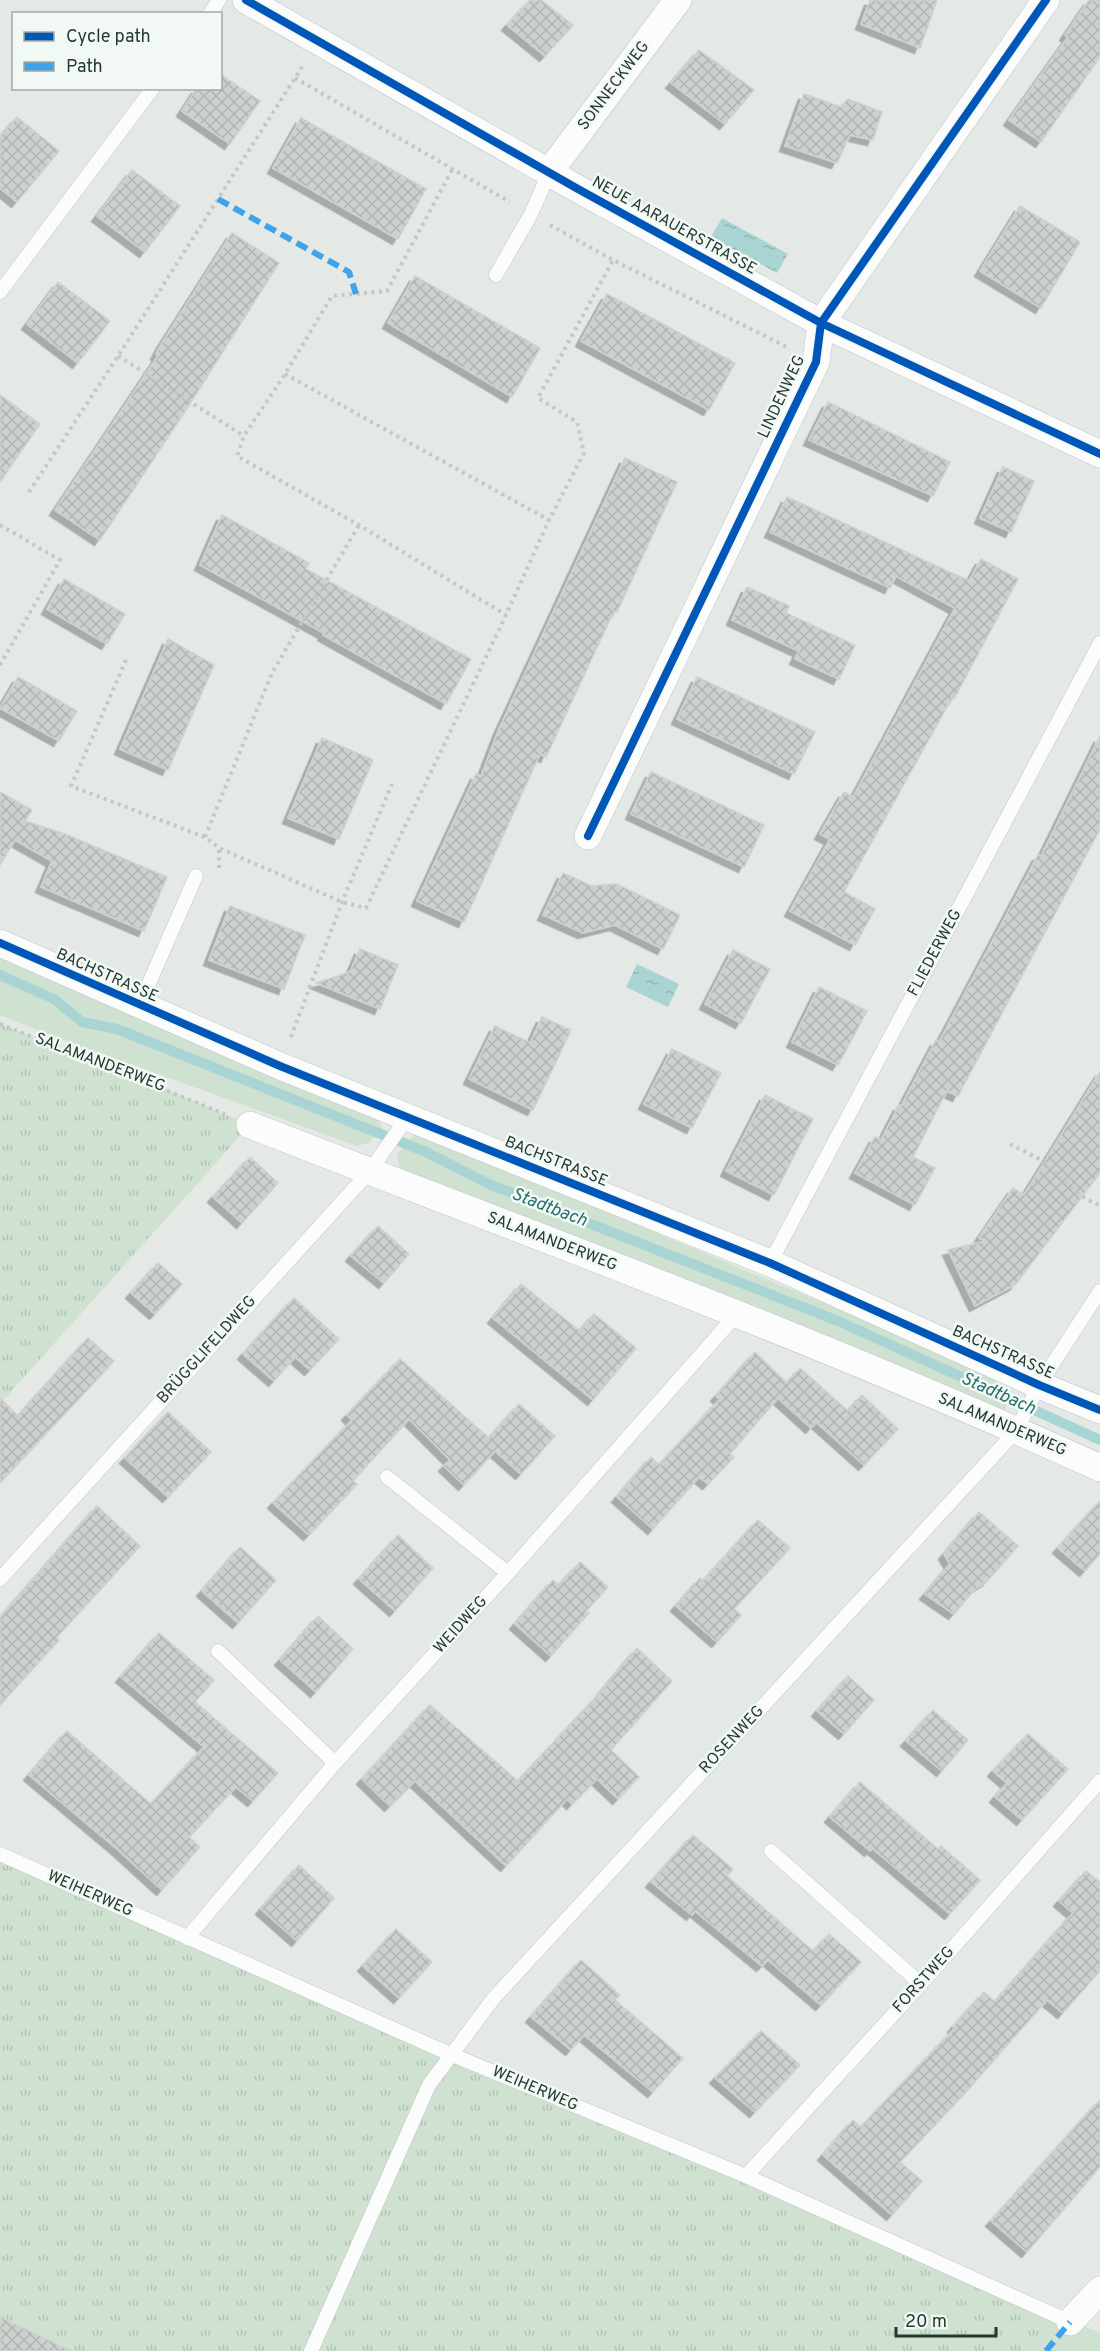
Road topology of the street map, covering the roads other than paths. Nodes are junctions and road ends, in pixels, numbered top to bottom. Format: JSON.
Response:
{"nodes":[{"id":1,"x":246,"y":0,"type":"edge"},
{"id":2,"x":678,"y":0,"type":"edge"},
{"id":3,"x":1046,"y":0,"type":"edge"},
{"id":4,"x":288,"y":9,"type":"edge"},
{"id":5,"x":152,"y":90,"type":"edge"},
{"id":6,"x":550,"y":171,"type":"junction"},
{"id":7,"x":496,"y":275,"type":"dead end"},
{"id":8,"x":0,"y":292,"type":"edge"},
{"id":9,"x":821,"y":323,"type":"junction"},
{"id":10,"x":1100,"y":454,"type":"edge"},
{"id":11,"x":1100,"y":643,"type":"edge"},
{"id":12,"x":588,"y":836,"type":"dead end"},
{"id":13,"x":196,"y":876,"type":"dead end"},
{"id":14,"x":0,"y":942,"type":"edge"},
{"id":15,"x":140,"y":1005,"type":"junction"},
{"id":16,"x":404,"y":1121,"type":"junction"},
{"id":17,"x":250,"y":1125,"type":"road end"},
{"id":18,"x":375,"y":1165,"type":"junction"},
{"id":19,"x":770,"y":1263,"type":"junction"},
{"id":20,"x":1100,"y":1292,"type":"edge"},
{"id":21,"x":737,"y":1314,"type":"junction"},
{"id":22,"x":1039,"y":1385,"type":"junction"},
{"id":23,"x":1100,"y":1410,"type":"edge"},
{"id":24,"x":1017,"y":1429,"type":"junction"},
{"id":25,"x":1100,"y":1468,"type":"edge"},
{"id":26,"x":387,"y":1477,"type":"dead end"},
{"id":27,"x":508,"y":1573,"type":"junction"},
{"id":28,"x":0,"y":1579,"type":"edge"},
{"id":29,"x":218,"y":1651,"type":"dead end"},
{"id":30,"x":335,"y":1763,"type":"junction"},
{"id":31,"x":1100,"y":1781,"type":"edge"},
{"id":32,"x":771,"y":1851,"type":"dead end"},
{"id":33,"x":0,"y":1854,"type":"edge"},
{"id":34,"x":187,"y":1938,"type":"junction"},
{"id":35,"x":921,"y":1984,"type":"junction"},
{"id":36,"x":450,"y":2054,"type":"junction"},
{"id":37,"x":746,"y":2176,"type":"junction"},
{"id":38,"x":1100,"y":2290,"type":"edge"},
{"id":39,"x":1070,"y":2322,"type":"joint"},
{"id":40,"x":311,"y":2351,"type":"edge"}],
"edges":[{"from":1,"to":4,"type":"street","name":"NEUE AARAUERSTRASSE"},
{"from":2,"to":6,"type":"street","name":"SONNECKWEG"},
{"from":3,"to":9,"type":"street","name":"LINDENWEG"},
{"from":4,"to":6,"type":"street","name":"NEUE AARAUERSTRASSE"},
{"from":5,"to":8,"type":"lane"},
{"from":6,"to":7,"type":"lane"},
{"from":6,"to":9,"type":"street","name":"NEUE AARAUERSTRASSE"},
{"from":9,"to":10,"type":"street","name":"NEUE AARAUERSTRASSE"},
{"from":9,"to":12,"type":"street","name":"LINDENWEG"},
{"from":11,"to":19,"type":"lane","name":"FLIEDERWEG"},
{"from":13,"to":15,"type":"lane"},
{"from":14,"to":15,"type":"street","name":"BACHSTRASSE"},
{"from":15,"to":16,"type":"street","name":"BACHSTRASSE"},
{"from":16,"to":18,"type":"lane","name":"BRÜGGLIFELDWEG"},
{"from":16,"to":19,"type":"street","name":"BACHSTRASSE"},
{"from":17,"to":18,"type":"street","name":"SALAMANDERWEG"},
{"from":18,"to":21,"type":"street","name":"SALAMANDERWEG"},
{"from":18,"to":28,"type":"lane","name":"BRÜGGLIFELDWEG"},
{"from":19,"to":22,"type":"street","name":"BACHSTRASSE"},
{"from":20,"to":22,"type":"lane","name":"ROSENWEG"},
{"from":21,"to":24,"type":"street","name":"SALAMANDERWEG"},
{"from":21,"to":27,"type":"lane","name":"WEIDWEG"},
{"from":22,"to":23,"type":"street","name":"BACHSTRASSE"},
{"from":22,"to":24,"type":"lane","name":"ROSENWEG"},
{"from":24,"to":25,"type":"street","name":"SALAMANDERWEG"},
{"from":24,"to":36,"type":"lane","name":"ROSENWEG"},
{"from":26,"to":27,"type":"lane"},
{"from":27,"to":30,"type":"lane","name":"WEIDWEG"},
{"from":29,"to":30,"type":"lane"},
{"from":30,"to":34,"type":"lane","name":"WEIDWEG"},
{"from":31,"to":35,"type":"lane","name":"FORSTWEG"},
{"from":32,"to":35,"type":"lane"},
{"from":33,"to":34,"type":"lane","name":"WEIHERWEG"},
{"from":34,"to":36,"type":"lane","name":"WEIHERWEG"},
{"from":35,"to":37,"type":"lane","name":"FORSTWEG"},
{"from":36,"to":37,"type":"lane","name":"WEIHERWEG"},
{"from":36,"to":40,"type":"lane","name":"ROSENWEG"},
{"from":37,"to":39,"type":"lane","name":"WEIHERWEG"},
{"from":38,"to":39,"type":"street"}]}
